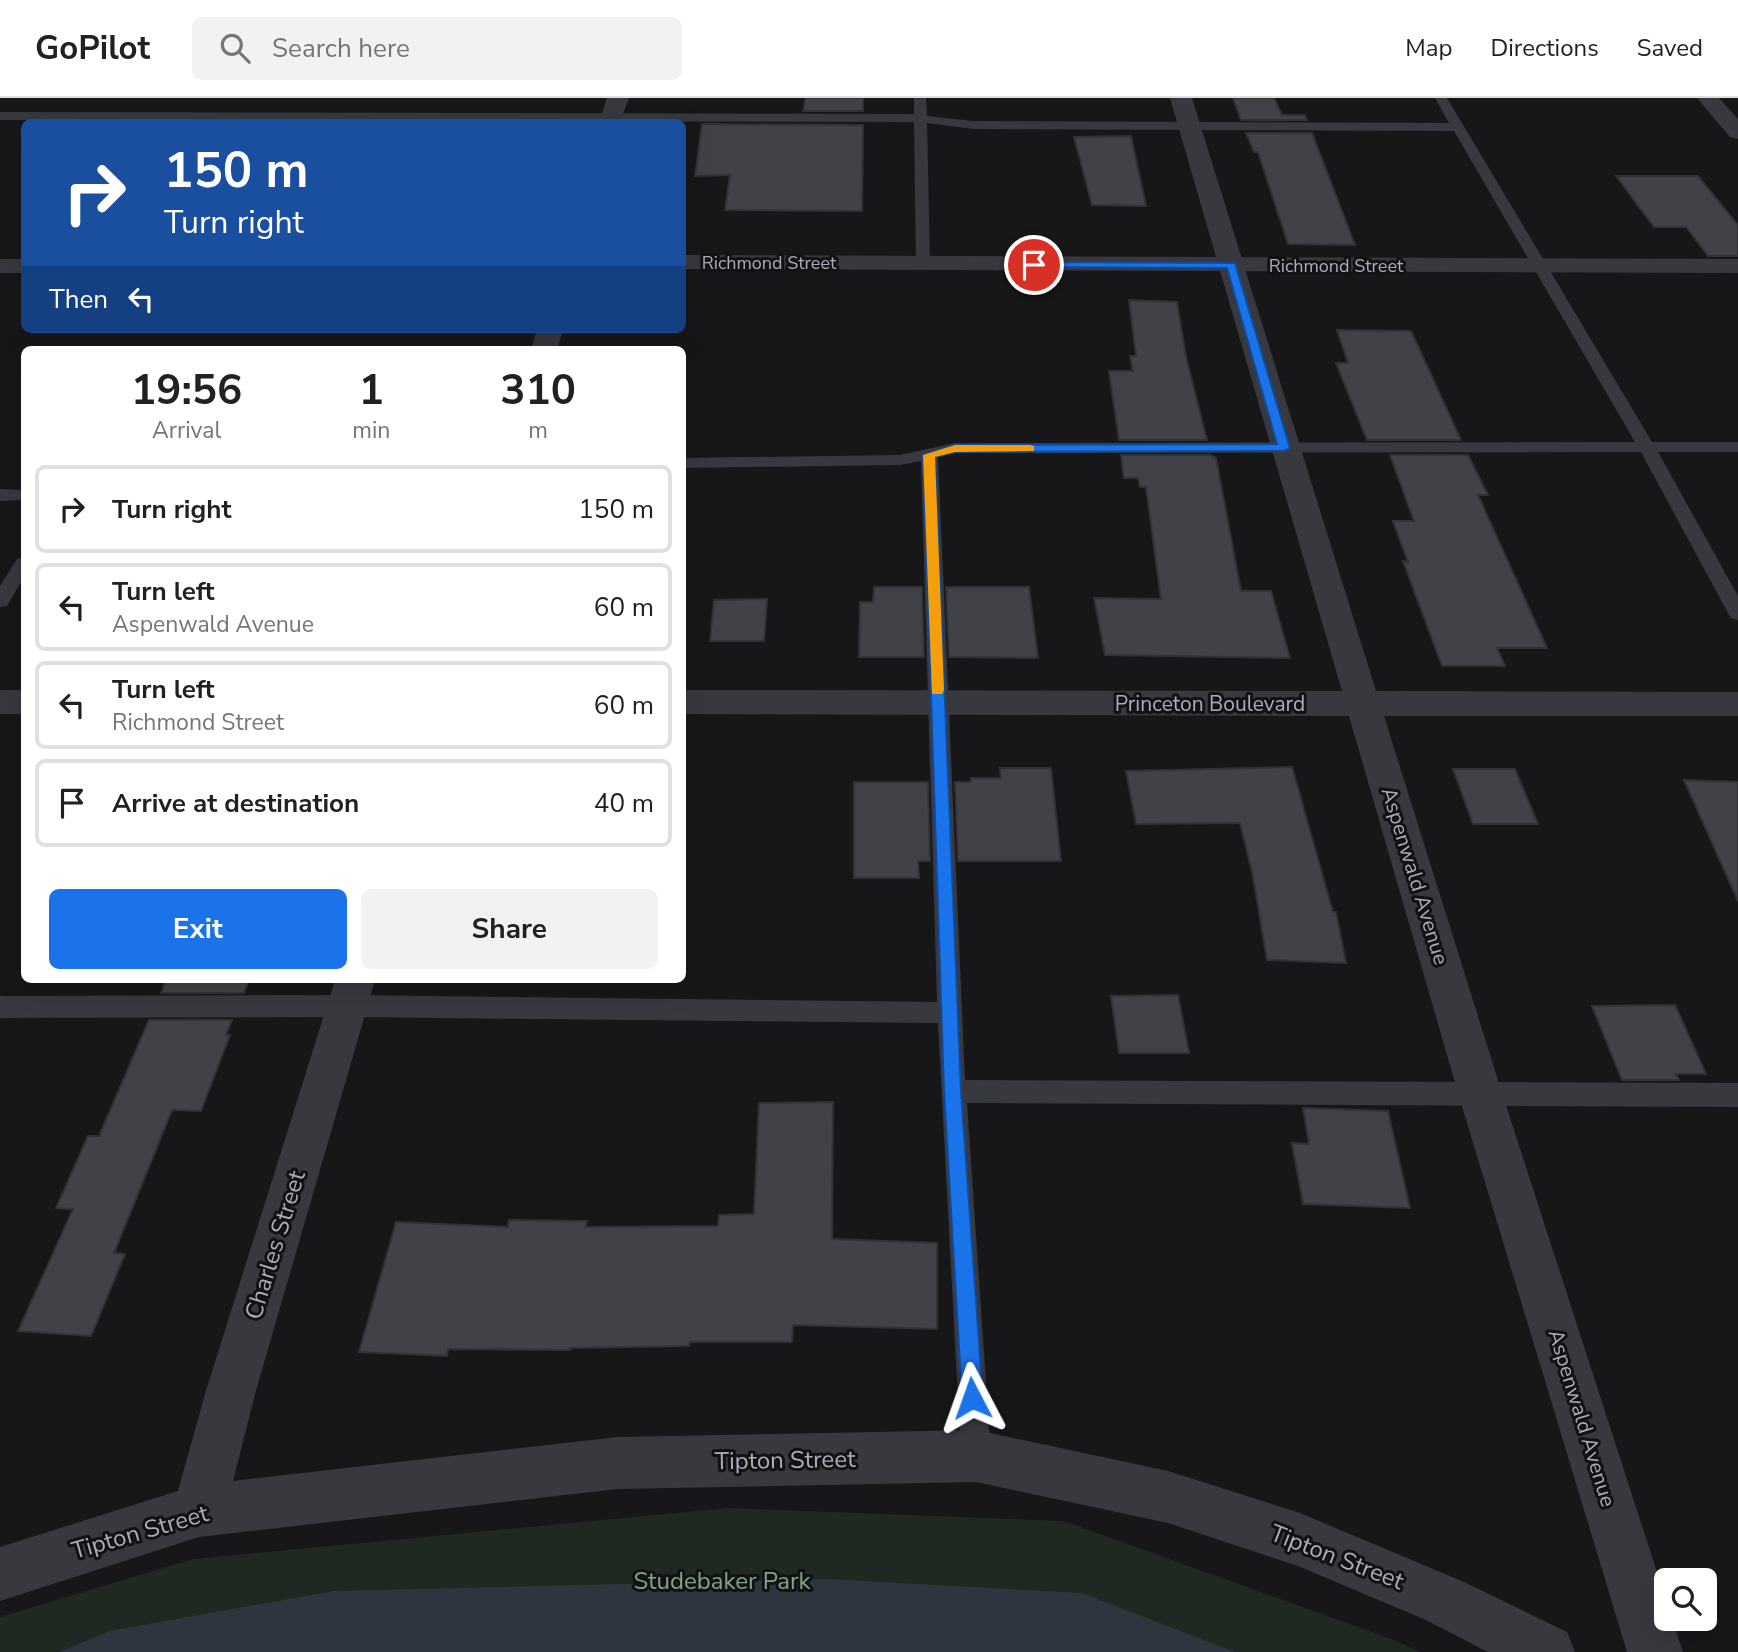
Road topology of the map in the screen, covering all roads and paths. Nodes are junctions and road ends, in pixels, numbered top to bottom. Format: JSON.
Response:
{"nodes":[{"id":1,"x":303,"y":98,"type":"edge"},
{"id":2,"x":920,"y":98,"type":"edge"},
{"id":3,"x":1441,"y":98,"type":"edge"},
{"id":4,"x":1708,"y":98,"type":"edge"},
{"id":5,"x":613,"y":112,"type":"edge"},
{"id":6,"x":1186,"y":113,"type":"edge"},
{"id":7,"x":0,"y":116,"type":"edge"},
{"id":8,"x":921,"y":118,"type":"junction"},
{"id":9,"x":289,"y":119,"type":"edge"},
{"id":10,"x":1458,"y":127,"type":"junction"},
{"id":11,"x":1738,"y":132,"type":"edge"},
{"id":12,"x":686,"y":262,"type":"edge"},
{"id":13,"x":923,"y":264,"type":"junction"},
{"id":14,"x":1232,"y":265,"type":"junction"},
{"id":15,"x":0,"y":266,"type":"edge"},
{"id":16,"x":21,"y":266,"type":"edge"},
{"id":17,"x":1541,"y":266,"type":"junction"},
{"id":18,"x":1738,"y":266,"type":"edge"},
{"id":19,"x":1646,"y":446,"type":"junction"},
{"id":20,"x":1738,"y":447,"type":"edge"},
{"id":21,"x":1284,"y":448,"type":"junction"},
{"id":22,"x":929,"y":455,"type":"junction"},
{"id":23,"x":686,"y":463,"type":"edge"},
{"id":24,"x":0,"y":495,"type":"edge"},
{"id":25,"x":21,"y":495,"type":"edge"},
{"id":26,"x":21,"y":568,"type":"edge"},
{"id":27,"x":0,"y":601,"type":"edge"},
{"id":28,"x":1738,"y":613,"type":"edge"},
{"id":29,"x":0,"y":702,"type":"edge"},
{"id":30,"x":21,"y":702,"type":"edge"},
{"id":31,"x":686,"y":702,"type":"edge"},
{"id":32,"x":938,"y":702,"type":"junction"},
{"id":33,"x":1738,"y":704,"type":"edge"},
{"id":34,"x":1364,"y":705,"type":"junction"},
{"id":35,"x":351,"y":993,"type":"edge"},
{"id":36,"x":0,"y":1007,"type":"edge"},
{"id":37,"x":952,"y":1013,"type":"junction"},
{"id":38,"x":953,"y":1091,"type":"junction"},
{"id":39,"x":1480,"y":1093,"type":"junction"},
{"id":40,"x":1738,"y":1095,"type":"edge"},
{"id":41,"x":976,"y":1456,"type":"junction"},
{"id":42,"x":199,"y":1511,"type":"junction"},
{"id":43,"x":0,"y":1574,"type":"edge"},
{"id":44,"x":1547,"y":1652,"type":"edge"},
{"id":45,"x":1655,"y":1652,"type":"edge"}],
"edges":[{"from":1,"to":9,"type":"lane"},
{"from":2,"to":8,"type":"lane"},
{"from":3,"to":10,"type":"lane"},
{"from":4,"to":11,"type":"street"},
{"from":5,"to":8,"type":"lane"},
{"from":5,"to":9,"type":"lane"},
{"from":6,"to":8,"type":"lane"},
{"from":6,"to":10,"type":"lane"},
{"from":6,"to":14,"type":"street","name":"Aspenwald Avenue"},
{"from":7,"to":9,"type":"lane"},
{"from":8,"to":13,"type":"lane"},
{"from":10,"to":17,"type":"lane"},
{"from":12,"to":13,"type":"street","name":"Richmond Street"},
{"from":13,"to":14,"type":"street","name":"Richmond Street"},
{"from":14,"to":17,"type":"street","name":"Richmond Street"},
{"from":14,"to":21,"type":"street","name":"Aspenwald Avenue"},
{"from":15,"to":16,"type":"street"},
{"from":17,"to":18,"type":"street","name":"Richmond Street"},
{"from":17,"to":19,"type":"lane"},
{"from":19,"to":20,"type":"lane"},
{"from":19,"to":21,"type":"lane"},
{"from":19,"to":28,"type":"lane"},
{"from":21,"to":22,"type":"lane"},
{"from":21,"to":34,"type":"street","name":"Aspenwald Avenue"},
{"from":22,"to":23,"type":"lane"},
{"from":22,"to":32,"type":"lane"},
{"from":24,"to":25,"type":"lane"},
{"from":26,"to":27,"type":"lane"},
{"from":29,"to":30,"type":"street"},
{"from":31,"to":32,"type":"street","name":"Princeton Boulevard"},
{"from":32,"to":34,"type":"street","name":"Princeton Boulevard"},
{"from":32,"to":37,"type":"lane"},
{"from":33,"to":34,"type":"street","name":"Princeton Boulevard"},
{"from":34,"to":39,"type":"street","name":"Aspenwald Avenue"},
{"from":35,"to":36,"type":"lane"},
{"from":35,"to":37,"type":"lane"},
{"from":35,"to":42,"type":"street","name":"Charles Street"},
{"from":37,"to":38,"type":"lane"},
{"from":38,"to":39,"type":"lane"},
{"from":38,"to":41,"type":"lane"},
{"from":39,"to":40,"type":"lane"},
{"from":39,"to":45,"type":"street","name":"Aspenwald Avenue"},
{"from":41,"to":42,"type":"street","name":"Tipton Street"},
{"from":41,"to":44,"type":"street","name":"Tipton Street"},
{"from":42,"to":43,"type":"street","name":"Tipton Street"}]}
